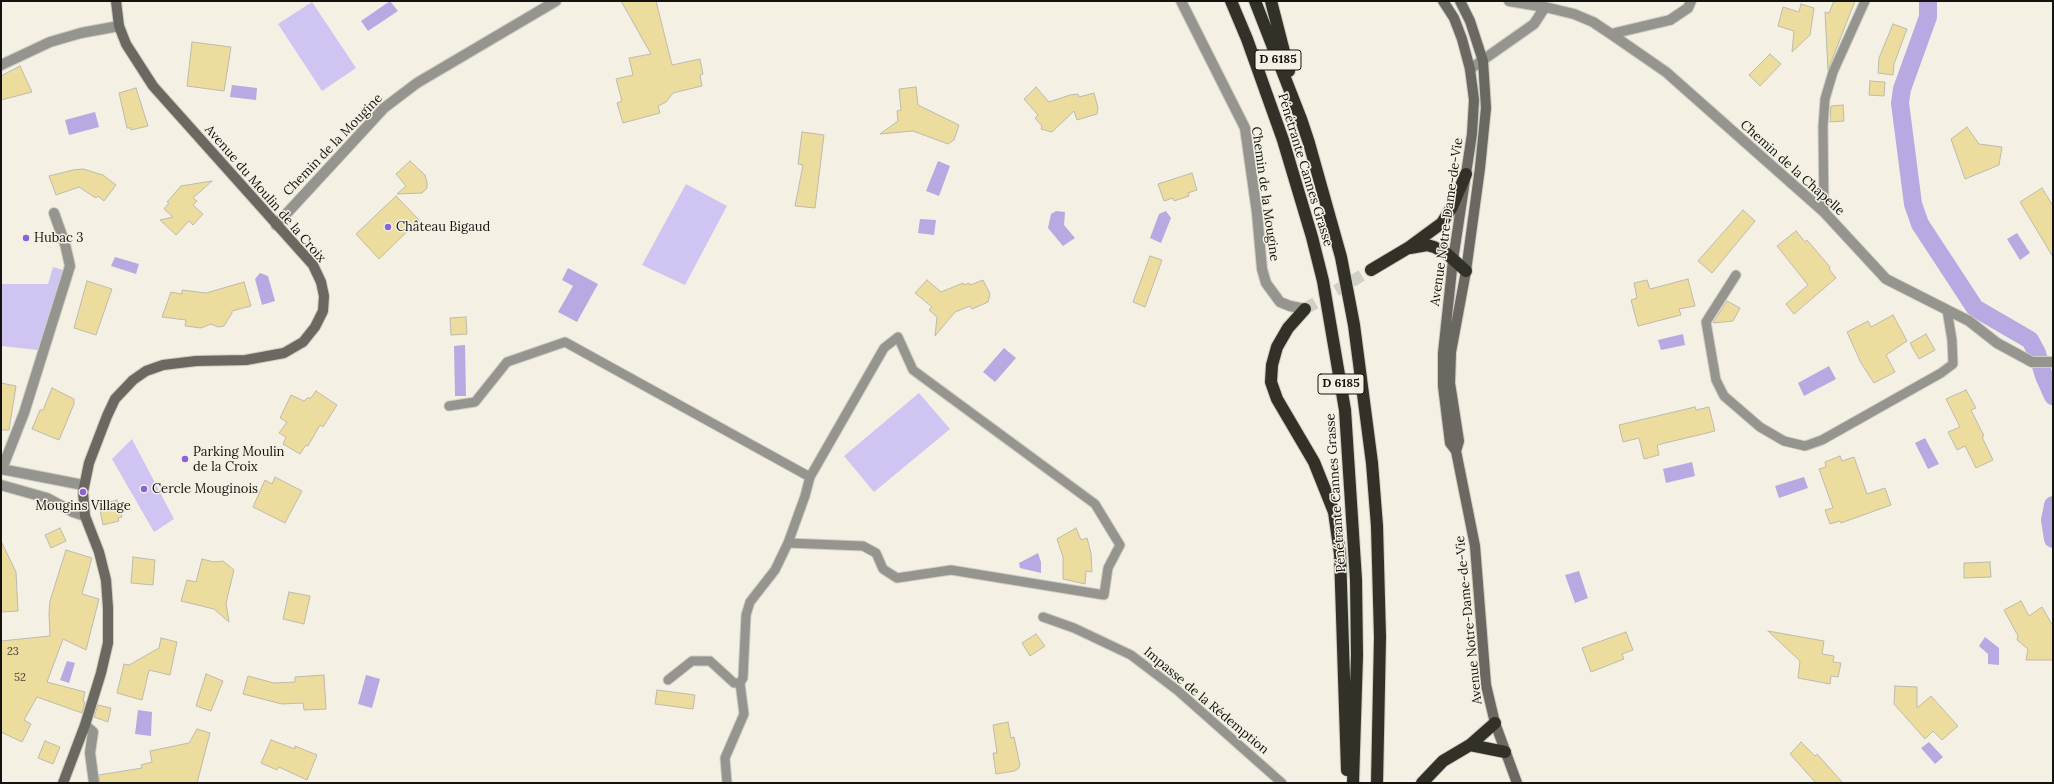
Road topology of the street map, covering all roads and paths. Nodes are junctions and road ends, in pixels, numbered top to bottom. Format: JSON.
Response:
{"nodes":[{"id":1,"x":116,"y":1,"type":"edge"},
{"id":2,"x":556,"y":1,"type":"edge"},
{"id":3,"x":1181,"y":1,"type":"edge"},
{"id":4,"x":1231,"y":1,"type":"edge"},
{"id":5,"x":1255,"y":1,"type":"edge"},
{"id":6,"x":1271,"y":1,"type":"edge"},
{"id":7,"x":1443,"y":1,"type":"edge"},
{"id":8,"x":1460,"y":1,"type":"edge"},
{"id":9,"x":1510,"y":1,"type":"edge"},
{"id":10,"x":1691,"y":1,"type":"edge"},
{"id":11,"x":1865,"y":1,"type":"edge"},
{"id":12,"x":1546,"y":7,"type":"junction"},
{"id":13,"x":119,"y":26,"type":"junction"},
{"id":14,"x":1615,"y":36,"type":"junction"},
{"id":15,"x":1483,"y":61,"type":"junction"},
{"id":16,"x":1,"y":65,"type":"edge"},
{"id":17,"x":1470,"y":69,"type":"junction"},
{"id":18,"x":1301,"y":119,"type":"junction"},
{"id":19,"x":1466,"y":174,"type":"junction"},
{"id":20,"x":1824,"y":212,"type":"junction"},
{"id":21,"x":54,"y":213,"type":"dead end"},
{"id":22,"x":276,"y":225,"type":"junction"},
{"id":23,"x":1408,"y":248,"type":"junction"},
{"id":24,"x":1453,"y":260,"type":"junction"},
{"id":25,"x":1371,"y":270,"type":"tunnel mouth"},
{"id":26,"x":1466,"y":271,"type":"junction"},
{"id":27,"x":1736,"y":275,"type":"dead end"},
{"id":28,"x":1305,"y":309,"type":"joint"},
{"id":29,"x":1947,"y":310,"type":"junction"},
{"id":30,"x":2044,"y":362,"type":"edge"},
{"id":31,"x":449,"y":406,"type":"dead end"},
{"id":32,"x":1456,"y":451,"type":"junction"},
{"id":33,"x":2,"y":469,"type":"edge"},
{"id":34,"x":810,"y":477,"type":"junction"},
{"id":35,"x":1,"y":485,"type":"edge"},
{"id":36,"x":83,"y":485,"type":"junction"},
{"id":37,"x":85,"y":516,"type":"junction"},
{"id":38,"x":788,"y":543,"type":"junction"},
{"id":39,"x":1043,"y":617,"type":"dead end"},
{"id":40,"x":668,"y":680,"type":"dead end"},
{"id":41,"x":740,"y":683,"type":"junction"},
{"id":42,"x":1495,"y":723,"type":"junction"},
{"id":43,"x":86,"y":725,"type":"junction"},
{"id":44,"x":1470,"y":745,"type":"junction"},
{"id":45,"x":1505,"y":752,"type":"junction"},
{"id":46,"x":63,"y":783,"type":"edge"},
{"id":47,"x":94,"y":783,"type":"edge"},
{"id":48,"x":727,"y":783,"type":"edge"},
{"id":49,"x":1282,"y":783,"type":"edge"},
{"id":50,"x":1347,"y":783,"type":"edge"},
{"id":51,"x":1353,"y":783,"type":"edge"},
{"id":52,"x":1377,"y":783,"type":"edge"},
{"id":53,"x":1422,"y":783,"type":"edge"},
{"id":54,"x":1517,"y":783,"type":"edge"}],
"edges":[{"from":1,"to":13,"type":"main road","name":"Avenue du Moulin de la Croix"},
{"from":2,"to":22,"type":"street","name":"Chemin de la Mougine"},
{"from":3,"to":28,"type":"street","name":"Chemin de la Mougine"},
{"from":4,"to":51,"type":"highway","name":"Pénétrante Cannes Grasse","number":"D 6185"},
{"from":5,"to":18,"type":"highway","name":"Pénétrante Cannes Grasse","number":"D 6185"},
{"from":6,"to":18,"type":"highway"},
{"from":7,"to":17,"type":"main road","name":"Avenue Notre-Dame-de-Vie"},
{"from":8,"to":15,"type":"main road","name":"Avenue Notre-Dame-de-Vie"},
{"from":9,"to":12,"type":"street","name":"Chemin de la Chapelle"},
{"from":10,"to":14,"type":"street"},
{"from":11,"to":20,"type":"lane"},
{"from":12,"to":14,"type":"street","name":"Chemin de la Chapelle"},
{"from":12,"to":15,"type":"street"},
{"from":13,"to":16,"type":"street"},
{"from":13,"to":22,"type":"main road","name":"Avenue du Moulin de la Croix"},
{"from":14,"to":20,"type":"street","name":"Chemin de la Chapelle"},
{"from":15,"to":17,"type":"street"},
{"from":15,"to":26,"type":"main road","name":"Avenue Notre-Dame-de-Vie"},
{"from":17,"to":19,"type":"main road","name":"Avenue Notre-Dame-de-Vie"},
{"from":18,"to":52,"type":"highway","name":"Pénétrante Cannes Grasse","number":"D 6185"},
{"from":19,"to":23,"type":"highway"},
{"from":19,"to":24,"type":"main road","name":"Avenue Notre-Dame-de-Vie"},
{"from":20,"to":29,"type":"street","name":"Chemin de la Chapelle"},
{"from":21,"to":33,"type":"street"},
{"from":22,"to":36,"type":"main road","name":"Avenue du Moulin de la Croix"},
{"from":23,"to":24,"type":"highway"},
{"from":23,"to":25,"type":"highway"},
{"from":24,"to":26,"type":"highway"},
{"from":24,"to":32,"type":"main road","name":"Avenue Notre-Dame-de-Vie"},
{"from":26,"to":32,"type":"main road","name":"Avenue Notre-Dame-de-Vie"},
{"from":27,"to":29,"type":"lane"},
{"from":28,"to":50,"type":"highway"},
{"from":29,"to":30,"type":"street","name":"Chemin de la Chapelle"},
{"from":31,"to":34,"type":"lane"},
{"from":32,"to":42,"type":"main road","name":"Avenue Notre-Dame-de-Vie"},
{"from":33,"to":36,"type":"street"},
{"from":34,"to":38,"type":"lane"},
{"from":34,"to":38,"type":"lane"},
{"from":35,"to":37,"type":"street"},
{"from":36,"to":37,"type":"main road","name":"Avenue du Moulin de la Croix"},
{"from":37,"to":43,"type":"main road","name":"Avenue du Moulin de la Croix"},
{"from":38,"to":41,"type":"lane"},
{"from":39,"to":49,"type":"lane","name":"Impasse de la Rédemption"},
{"from":40,"to":41,"type":"lane"},
{"from":41,"to":48,"type":"lane"},
{"from":42,"to":44,"type":"highway"},
{"from":42,"to":45,"type":"main road","name":"Avenue Notre-Dame-de-Vie"},
{"from":43,"to":46,"type":"main road","name":"Avenue du Moulin de la Croix"},
{"from":43,"to":47,"type":"street"},
{"from":44,"to":45,"type":"highway"},
{"from":44,"to":53,"type":"highway"},
{"from":45,"to":54,"type":"main road","name":"Avenue Notre-Dame-de-Vie"}]}
